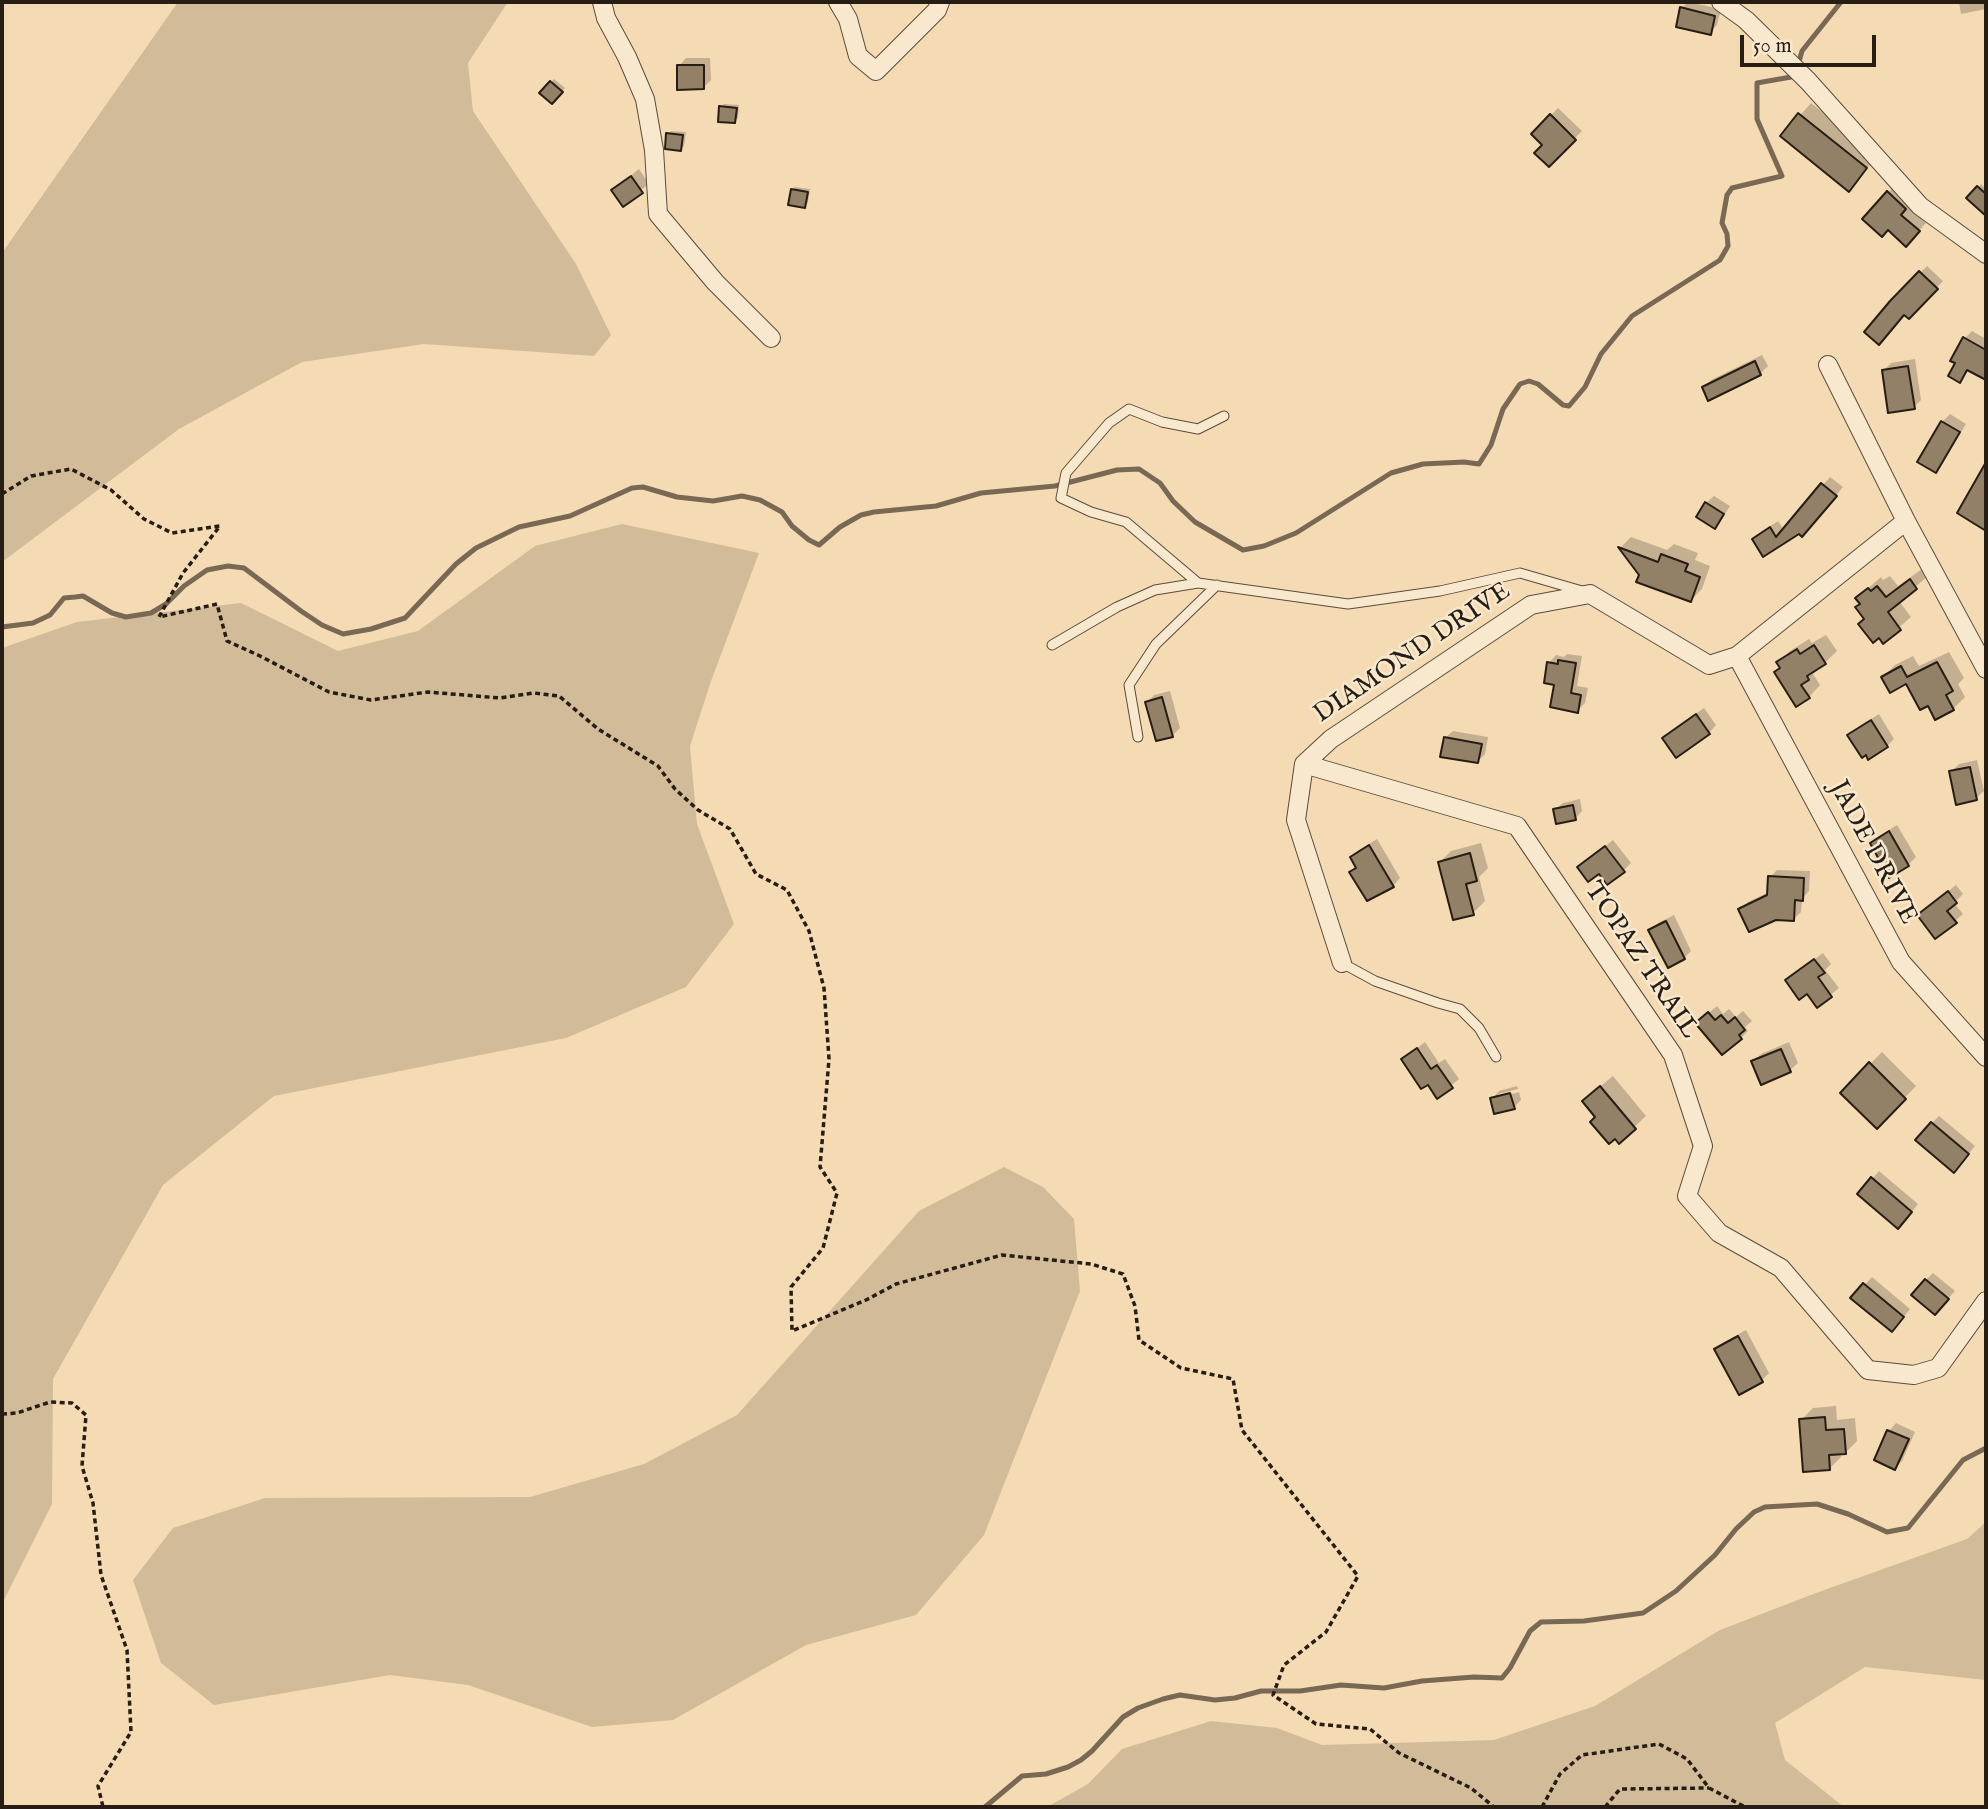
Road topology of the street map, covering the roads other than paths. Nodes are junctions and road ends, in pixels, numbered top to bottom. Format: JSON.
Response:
{"nodes":[{"id":1,"x":602,"y":2,"type":"edge"},
{"id":2,"x":838,"y":2,"type":"edge"},
{"id":3,"x":940,"y":2,"type":"edge"},
{"id":4,"x":1721,"y":2,"type":"edge"},
{"id":5,"x":1986,"y":254,"type":"edge"},
{"id":6,"x":771,"y":338,"type":"dead end"},
{"id":7,"x":1828,"y":365,"type":"dead end"},
{"id":8,"x":1224,"y":416,"type":"dead end"},
{"id":9,"x":1906,"y":521,"type":"junction"},
{"id":10,"x":1198,"y":583,"type":"junction"},
{"id":11,"x":1217,"y":585,"type":"junction"},
{"id":12,"x":1590,"y":594,"type":"junction"},
{"id":13,"x":1052,"y":645,"type":"dead end"},
{"id":14,"x":1737,"y":656,"type":"junction"},
{"id":15,"x":1986,"y":669,"type":"edge"},
{"id":16,"x":1138,"y":737,"type":"dead end"},
{"id":17,"x":1304,"y":764,"type":"junction"},
{"id":18,"x":1342,"y":964,"type":"joint"},
{"id":19,"x":1496,"y":1057,"type":"dead end"},
{"id":20,"x":1986,"y":1057,"type":"edge"},
{"id":21,"x":1986,"y":1301,"type":"edge"}],
"edges":[{"from":1,"to":6,"type":"street"},
{"from":2,"to":3,"type":"street"},
{"from":4,"to":5,"type":"street"},
{"from":7,"to":9,"type":"street"},
{"from":8,"to":10,"type":"lane"},
{"from":9,"to":14,"type":"street"},
{"from":9,"to":15,"type":"street"},
{"from":10,"to":11,"type":"lane"},
{"from":10,"to":13,"type":"lane"},
{"from":11,"to":12,"type":"lane"},
{"from":11,"to":16,"type":"lane"},
{"from":12,"to":14,"type":"street"},
{"from":12,"to":17,"type":"street","name":"DIAMOND DRIVE"},
{"from":14,"to":20,"type":"street","name":"JADE DRIVE"},
{"from":17,"to":18,"type":"street"},
{"from":17,"to":21,"type":"street","name":"TOPAZ TRAIL"},
{"from":18,"to":19,"type":"lane"}]}
